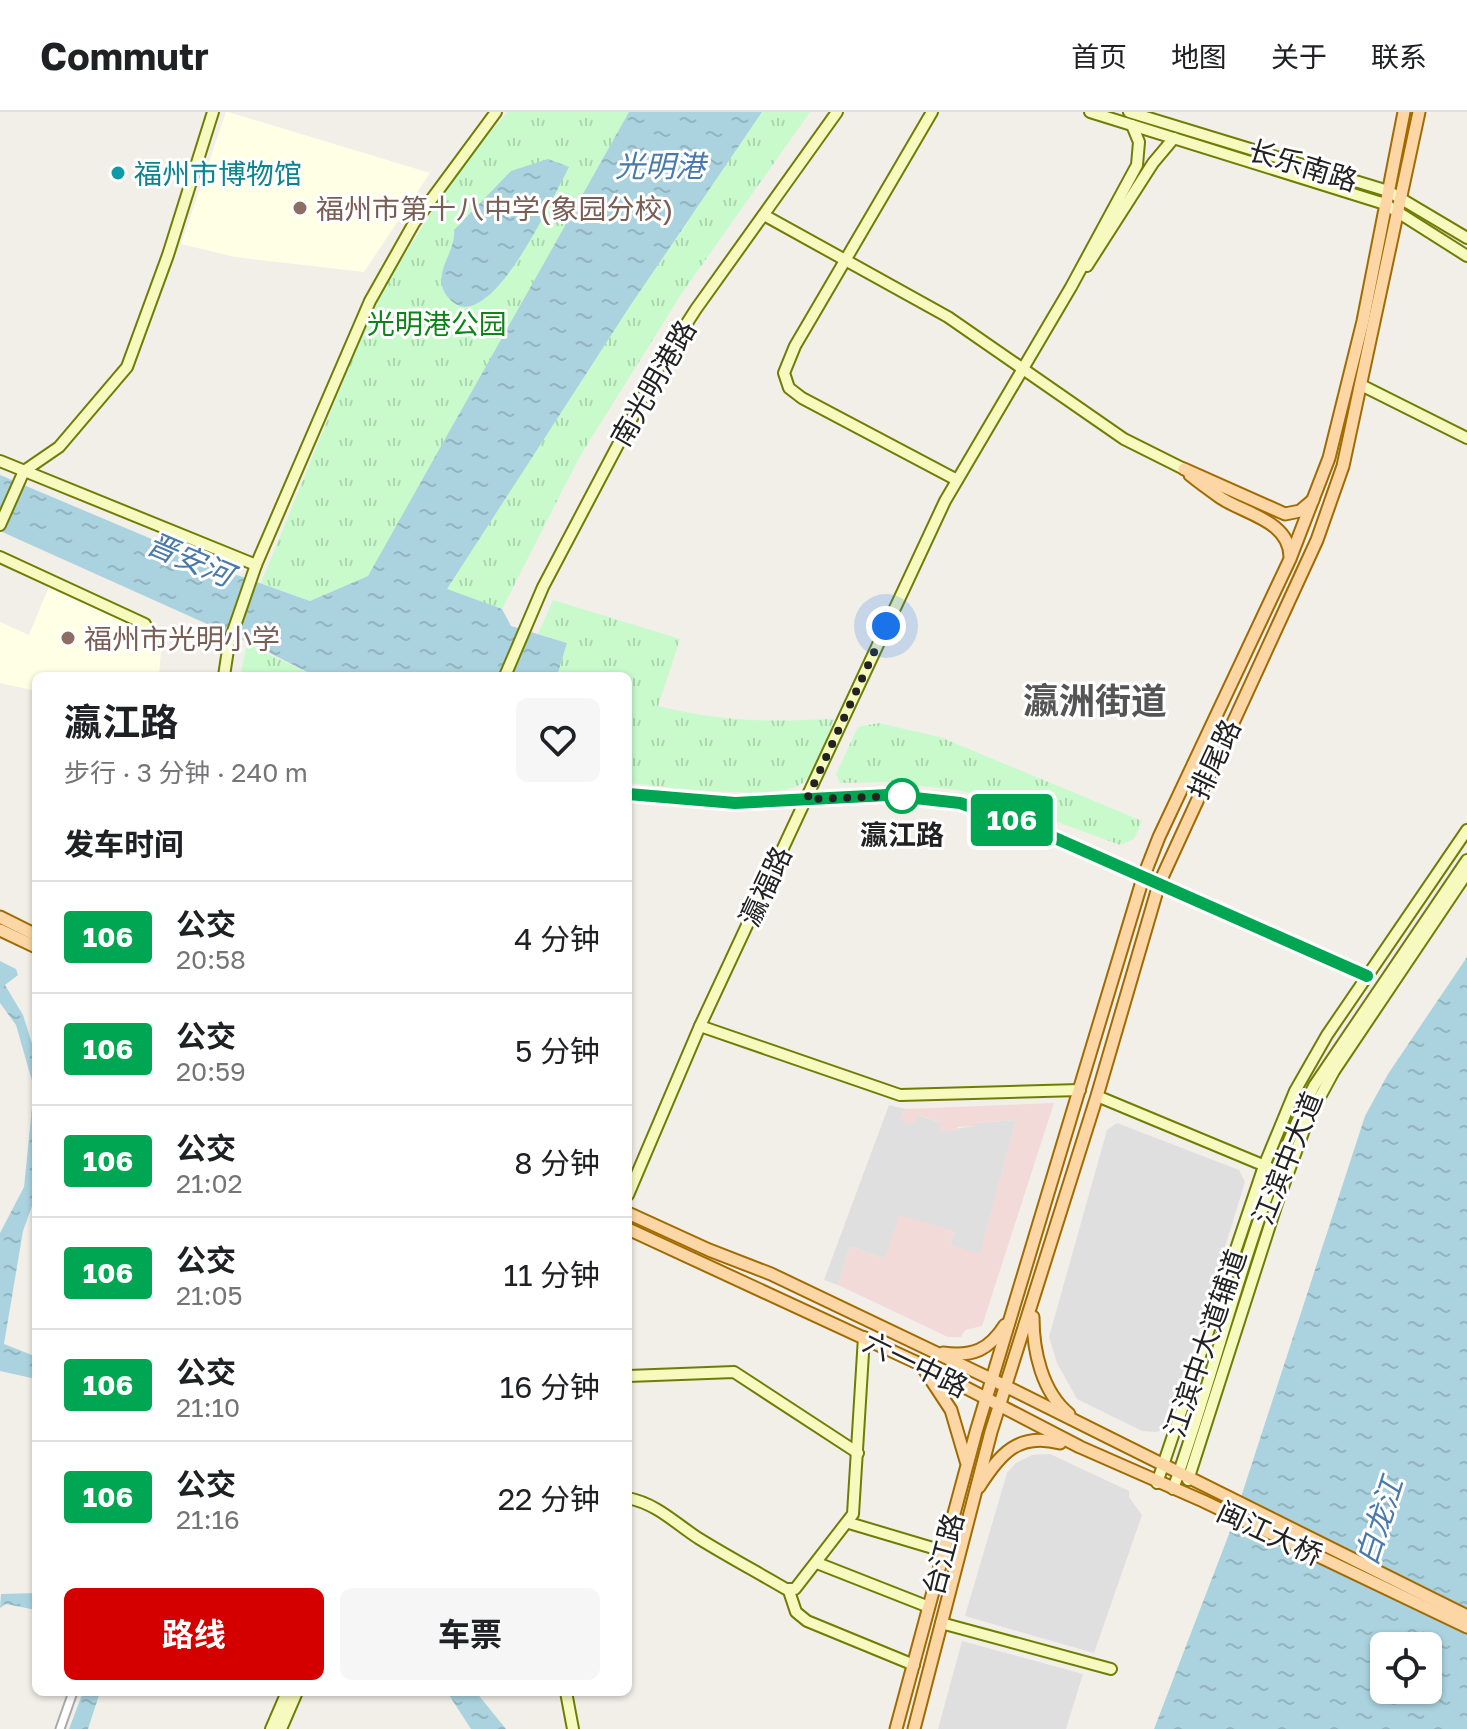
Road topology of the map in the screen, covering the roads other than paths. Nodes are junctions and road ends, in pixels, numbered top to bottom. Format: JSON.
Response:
{"nodes":[{"id":1,"x":213,"y":112,"type":"edge"},
{"id":2,"x":496,"y":112,"type":"edge"},
{"id":3,"x":837,"y":112,"type":"edge"},
{"id":4,"x":932,"y":112,"type":"edge"},
{"id":5,"x":1090,"y":112,"type":"edge"},
{"id":6,"x":1129,"y":112,"type":"edge"},
{"id":7,"x":1404,"y":112,"type":"edge"},
{"id":8,"x":1419,"y":112,"type":"edge"},
{"id":9,"x":1132,"y":125,"type":"junction"},
{"id":10,"x":1174,"y":138,"type":"junction"},
{"id":11,"x":1388,"y":191,"type":"junction"},
{"id":12,"x":1400,"y":198,"type":"junction"},
{"id":13,"x":1385,"y":204,"type":"junction"},
{"id":14,"x":1397,"y":211,"type":"junction"},
{"id":15,"x":764,"y":215,"type":"junction"},
{"id":16,"x":1467,"y":238,"type":"edge"},
{"id":17,"x":1467,"y":256,"type":"edge"},
{"id":18,"x":846,"y":259,"type":"junction"},
{"id":19,"x":1071,"y":287,"type":"junction"},
{"id":20,"x":1022,"y":368,"type":"junction"},
{"id":21,"x":1361,"y":385,"type":"junction"},
{"id":22,"x":1467,"y":438,"type":"edge"},
{"id":23,"x":0,"y":461,"type":"edge"},
{"id":24,"x":1184,"y":469,"type":"junction"},
{"id":25,"x":24,"y":471,"type":"junction"},
{"id":26,"x":957,"y":480,"type":"junction"},
{"id":27,"x":1316,"y":497,"type":"junction"},
{"id":28,"x":1259,"y":502,"type":"junction"},
{"id":29,"x":1252,"y":514,"type":"junction"},
{"id":30,"x":0,"y":525,"type":"edge"},
{"id":31,"x":0,"y":557,"type":"edge"},
{"id":32,"x":1290,"y":559,"type":"junction"},
{"id":33,"x":256,"y":565,"type":"junction"},
{"id":34,"x":145,"y":624,"type":"dead end"},
{"id":35,"x":225,"y":672,"type":"edge"},
{"id":36,"x":507,"y":672,"type":"edge"},
{"id":37,"x":632,"y":794,"type":"edge"},
{"id":38,"x":807,"y":799,"type":"junction"},
{"id":39,"x":1467,"y":830,"type":"edge"},
{"id":40,"x":1467,"y":860,"type":"edge"},
{"id":41,"x":1467,"y":873,"type":"edge"},
{"id":42,"x":1143,"y":878,"type":"junction"},
{"id":43,"x":1159,"y":884,"type":"junction"},
{"id":44,"x":0,"y":917,"type":"edge"},
{"id":45,"x":0,"y":930,"type":"edge"},
{"id":46,"x":32,"y":933,"type":"edge"},
{"id":47,"x":32,"y":945,"type":"edge"},
{"id":48,"x":1367,"y":976,"type":"junction"},
{"id":49,"x":700,"y":1026,"type":"junction"},
{"id":50,"x":1080,"y":1090,"type":"junction"},
{"id":51,"x":1097,"y":1096,"type":"junction"},
{"id":52,"x":1264,"y":1166,"type":"junction"},
{"id":53,"x":1281,"y":1172,"type":"junction"},
{"id":54,"x":632,"y":1186,"type":"edge"},
{"id":55,"x":632,"y":1215,"type":"edge"},
{"id":56,"x":632,"y":1231,"type":"edge"},
{"id":57,"x":1018,"y":1299,"type":"junction"},
{"id":58,"x":1033,"y":1305,"type":"junction"},
{"id":59,"x":864,"y":1337,"type":"junction"},
{"id":60,"x":931,"y":1351,"type":"junction"},
{"id":61,"x":922,"y":1365,"type":"junction"},
{"id":62,"x":632,"y":1376,"type":"edge"},
{"id":63,"x":993,"y":1380,"type":"junction"},
{"id":64,"x":1005,"y":1386,"type":"junction"},
{"id":65,"x":986,"y":1399,"type":"junction"},
{"id":66,"x":999,"y":1406,"type":"junction"},
{"id":67,"x":1090,"y":1428,"type":"junction"},
{"id":68,"x":1080,"y":1447,"type":"junction"},
{"id":69,"x":858,"y":1453,"type":"junction"},
{"id":70,"x":1158,"y":1464,"type":"junction"},
{"id":71,"x":965,"y":1473,"type":"junction"},
{"id":72,"x":1183,"y":1477,"type":"junction"},
{"id":73,"x":1157,"y":1483,"type":"junction"},
{"id":74,"x":1173,"y":1489,"type":"junction"},
{"id":75,"x":1206,"y":1496,"type":"junction"},
{"id":76,"x":972,"y":1498,"type":"junction"},
{"id":77,"x":632,"y":1499,"type":"edge"},
{"id":78,"x":849,"y":1523,"type":"junction"},
{"id":79,"x":943,"y":1551,"type":"junction"},
{"id":80,"x":817,"y":1563,"type":"junction"},
{"id":81,"x":789,"y":1591,"type":"junction"},
{"id":82,"x":929,"y":1607,"type":"junction"},
{"id":83,"x":1467,"y":1616,"type":"edge"},
{"id":84,"x":941,"y":1623,"type":"junction"},
{"id":85,"x":1467,"y":1627,"type":"edge"},
{"id":86,"x":914,"y":1665,"type":"junction"},
{"id":87,"x":1111,"y":1669,"type":"dead end"},
{"id":88,"x":72,"y":1696,"type":"edge"},
{"id":89,"x":285,"y":1696,"type":"edge"},
{"id":90,"x":295,"y":1696,"type":"edge"},
{"id":91,"x":567,"y":1696,"type":"edge"},
{"id":92,"x":60,"y":1729,"type":"edge"},
{"id":93,"x":271,"y":1729,"type":"edge"},
{"id":94,"x":281,"y":1729,"type":"edge"},
{"id":95,"x":573,"y":1729,"type":"edge"},
{"id":96,"x":896,"y":1729,"type":"edge"},
{"id":97,"x":914,"y":1729,"type":"edge"}],
"edges":[{"from":1,"to":25,"type":"street"},
{"from":2,"to":33,"type":"street"},
{"from":3,"to":15,"type":"street","name":"南光明港路"},
{"from":4,"to":18,"type":"street"},
{"from":5,"to":9,"type":"street"},
{"from":6,"to":11,"type":"street","name":"长乐南路"},
{"from":7,"to":11,"type":"main road","name":"排尾路"},
{"from":8,"to":12,"type":"main road","name":"排尾路"},
{"from":9,"to":10,"type":"street"},
{"from":9,"to":19,"type":"street"},
{"from":10,"to":13,"type":"street"},
{"from":10,"to":19,"type":"street"},
{"from":11,"to":12,"type":"street","name":"长乐南路"},
{"from":11,"to":13,"type":"main road","name":"排尾路"},
{"from":12,"to":14,"type":"main road","name":"排尾路"},
{"from":12,"to":16,"type":"street","name":"长乐南路"},
{"from":13,"to":14,"type":"street"},
{"from":13,"to":27,"type":"main road","name":"排尾路"},
{"from":14,"to":17,"type":"street"},
{"from":14,"to":21,"type":"main road","name":"排尾路"},
{"from":15,"to":18,"type":"street"},
{"from":15,"to":36,"type":"street","name":"南光明港路"},
{"from":18,"to":20,"type":"street"},
{"from":18,"to":26,"type":"street"},
{"from":19,"to":20,"type":"street","name":"瀛福路"},
{"from":20,"to":24,"type":"street"},
{"from":20,"to":26,"type":"street","name":"瀛福路"},
{"from":21,"to":22,"type":"street"},
{"from":21,"to":43,"type":"main road","name":"排尾路"},
{"from":23,"to":25,"type":"street"},
{"from":24,"to":28,"type":"main road"},
{"from":24,"to":29,"type":"main road"},
{"from":25,"to":30,"type":"street"},
{"from":25,"to":33,"type":"street"},
{"from":26,"to":38,"type":"street","name":"瀛福路"},
{"from":27,"to":28,"type":"main road"},
{"from":27,"to":32,"type":"main road","name":"排尾路"},
{"from":28,"to":29,"type":"main road"},
{"from":29,"to":32,"type":"main road"},
{"from":31,"to":34,"type":"street"},
{"from":32,"to":42,"type":"main road","name":"排尾路"},
{"from":33,"to":35,"type":"street"},
{"from":37,"to":38,"type":"street"},
{"from":38,"to":42,"type":"street"},
{"from":38,"to":49,"type":"street","name":"瀛福路"},
{"from":39,"to":48,"type":"street","name":"江滨中大道辅道"},
{"from":40,"to":53,"type":"street","name":"江滨中大道"},
{"from":41,"to":53,"type":"street","name":"江滨中大道"},
{"from":42,"to":43,"type":"street"},
{"from":42,"to":50,"type":"main road","name":"排尾路"},
{"from":43,"to":48,"type":"street"},
{"from":43,"to":51,"type":"main road","name":"排尾路"},
{"from":44,"to":46,"type":"main road"},
{"from":45,"to":47,"type":"main road"},
{"from":48,"to":52,"type":"street","name":"江滨中大道辅道"},
{"from":49,"to":50,"type":"street"},
{"from":49,"to":54,"type":"street","name":"瀛福路"},
{"from":50,"to":57,"type":"main road","name":"排尾路"},
{"from":51,"to":52,"type":"street"},
{"from":51,"to":58,"type":"main road","name":"排尾路"},
{"from":52,"to":53,"type":"street"},
{"from":52,"to":70,"type":"street","name":"江滨中大道辅道"},
{"from":53,"to":72,"type":"street","name":"江滨中大道"},
{"from":55,"to":60,"type":"main road","name":"六一中路"},
{"from":56,"to":59,"type":"main road","name":"六一中路"},
{"from":57,"to":60,"type":"main road"},
{"from":57,"to":63,"type":"main road","name":"排尾路"},
{"from":58,"to":64,"type":"main road","name":"排尾路"},
{"from":58,"to":67,"type":"main road"},
{"from":59,"to":61,"type":"main road","name":"六一中路"},
{"from":59,"to":69,"type":"street"},
{"from":60,"to":63,"type":"main road","name":"六一中路"},
{"from":61,"to":65,"type":"main road","name":"六一中路"},
{"from":61,"to":71,"type":"main road"},
{"from":62,"to":69,"type":"street"},
{"from":63,"to":64,"type":"main road","name":"六一中路"},
{"from":63,"to":65,"type":"main road","name":"台江路"},
{"from":64,"to":66,"type":"main road","name":"排尾路"},
{"from":64,"to":67,"type":"main road","name":"六一中路"},
{"from":65,"to":66,"type":"main road","name":"六一中路"},
{"from":65,"to":71,"type":"main road","name":"台江路"},
{"from":66,"to":68,"type":"main road","name":"六一中路"},
{"from":66,"to":76,"type":"main road","name":"台江路"},
{"from":67,"to":70,"type":"main road","name":"六一中路"},
{"from":68,"to":73,"type":"main road","name":"六一中路"},
{"from":68,"to":76,"type":"main road"},
{"from":69,"to":78,"type":"street"},
{"from":70,"to":72,"type":"main road","name":"六一中路"},
{"from":70,"to":73,"type":"street","name":"江滨中大道辅道"},
{"from":71,"to":79,"type":"main road","name":"台江路"},
{"from":72,"to":74,"type":"street","name":"江滨中大道"},
{"from":72,"to":75,"type":"main road","name":"六一中路"},
{"from":73,"to":74,"type":"main road","name":"六一中路"},
{"from":74,"to":75,"type":"main road","name":"六一中路"},
{"from":75,"to":83,"type":"main road","name":"闽江大桥"},
{"from":75,"to":85,"type":"main road","name":"闽江大桥"},
{"from":76,"to":84,"type":"main road","name":"台江路"},
{"from":77,"to":81,"type":"street"},
{"from":78,"to":79,"type":"street"},
{"from":78,"to":80,"type":"street"},
{"from":79,"to":82,"type":"main road","name":"台江路"},
{"from":80,"to":81,"type":"street"},
{"from":80,"to":82,"type":"street"},
{"from":81,"to":86,"type":"street"},
{"from":82,"to":86,"type":"main road","name":"台江路"},
{"from":84,"to":87,"type":"street"},
{"from":84,"to":97,"type":"main road","name":"台江路"},
{"from":86,"to":96,"type":"main road","name":"台江路"},
{"from":88,"to":92,"type":"street"},
{"from":89,"to":93,"type":"street"},
{"from":90,"to":94,"type":"street"},
{"from":91,"to":95,"type":"street"}]}
